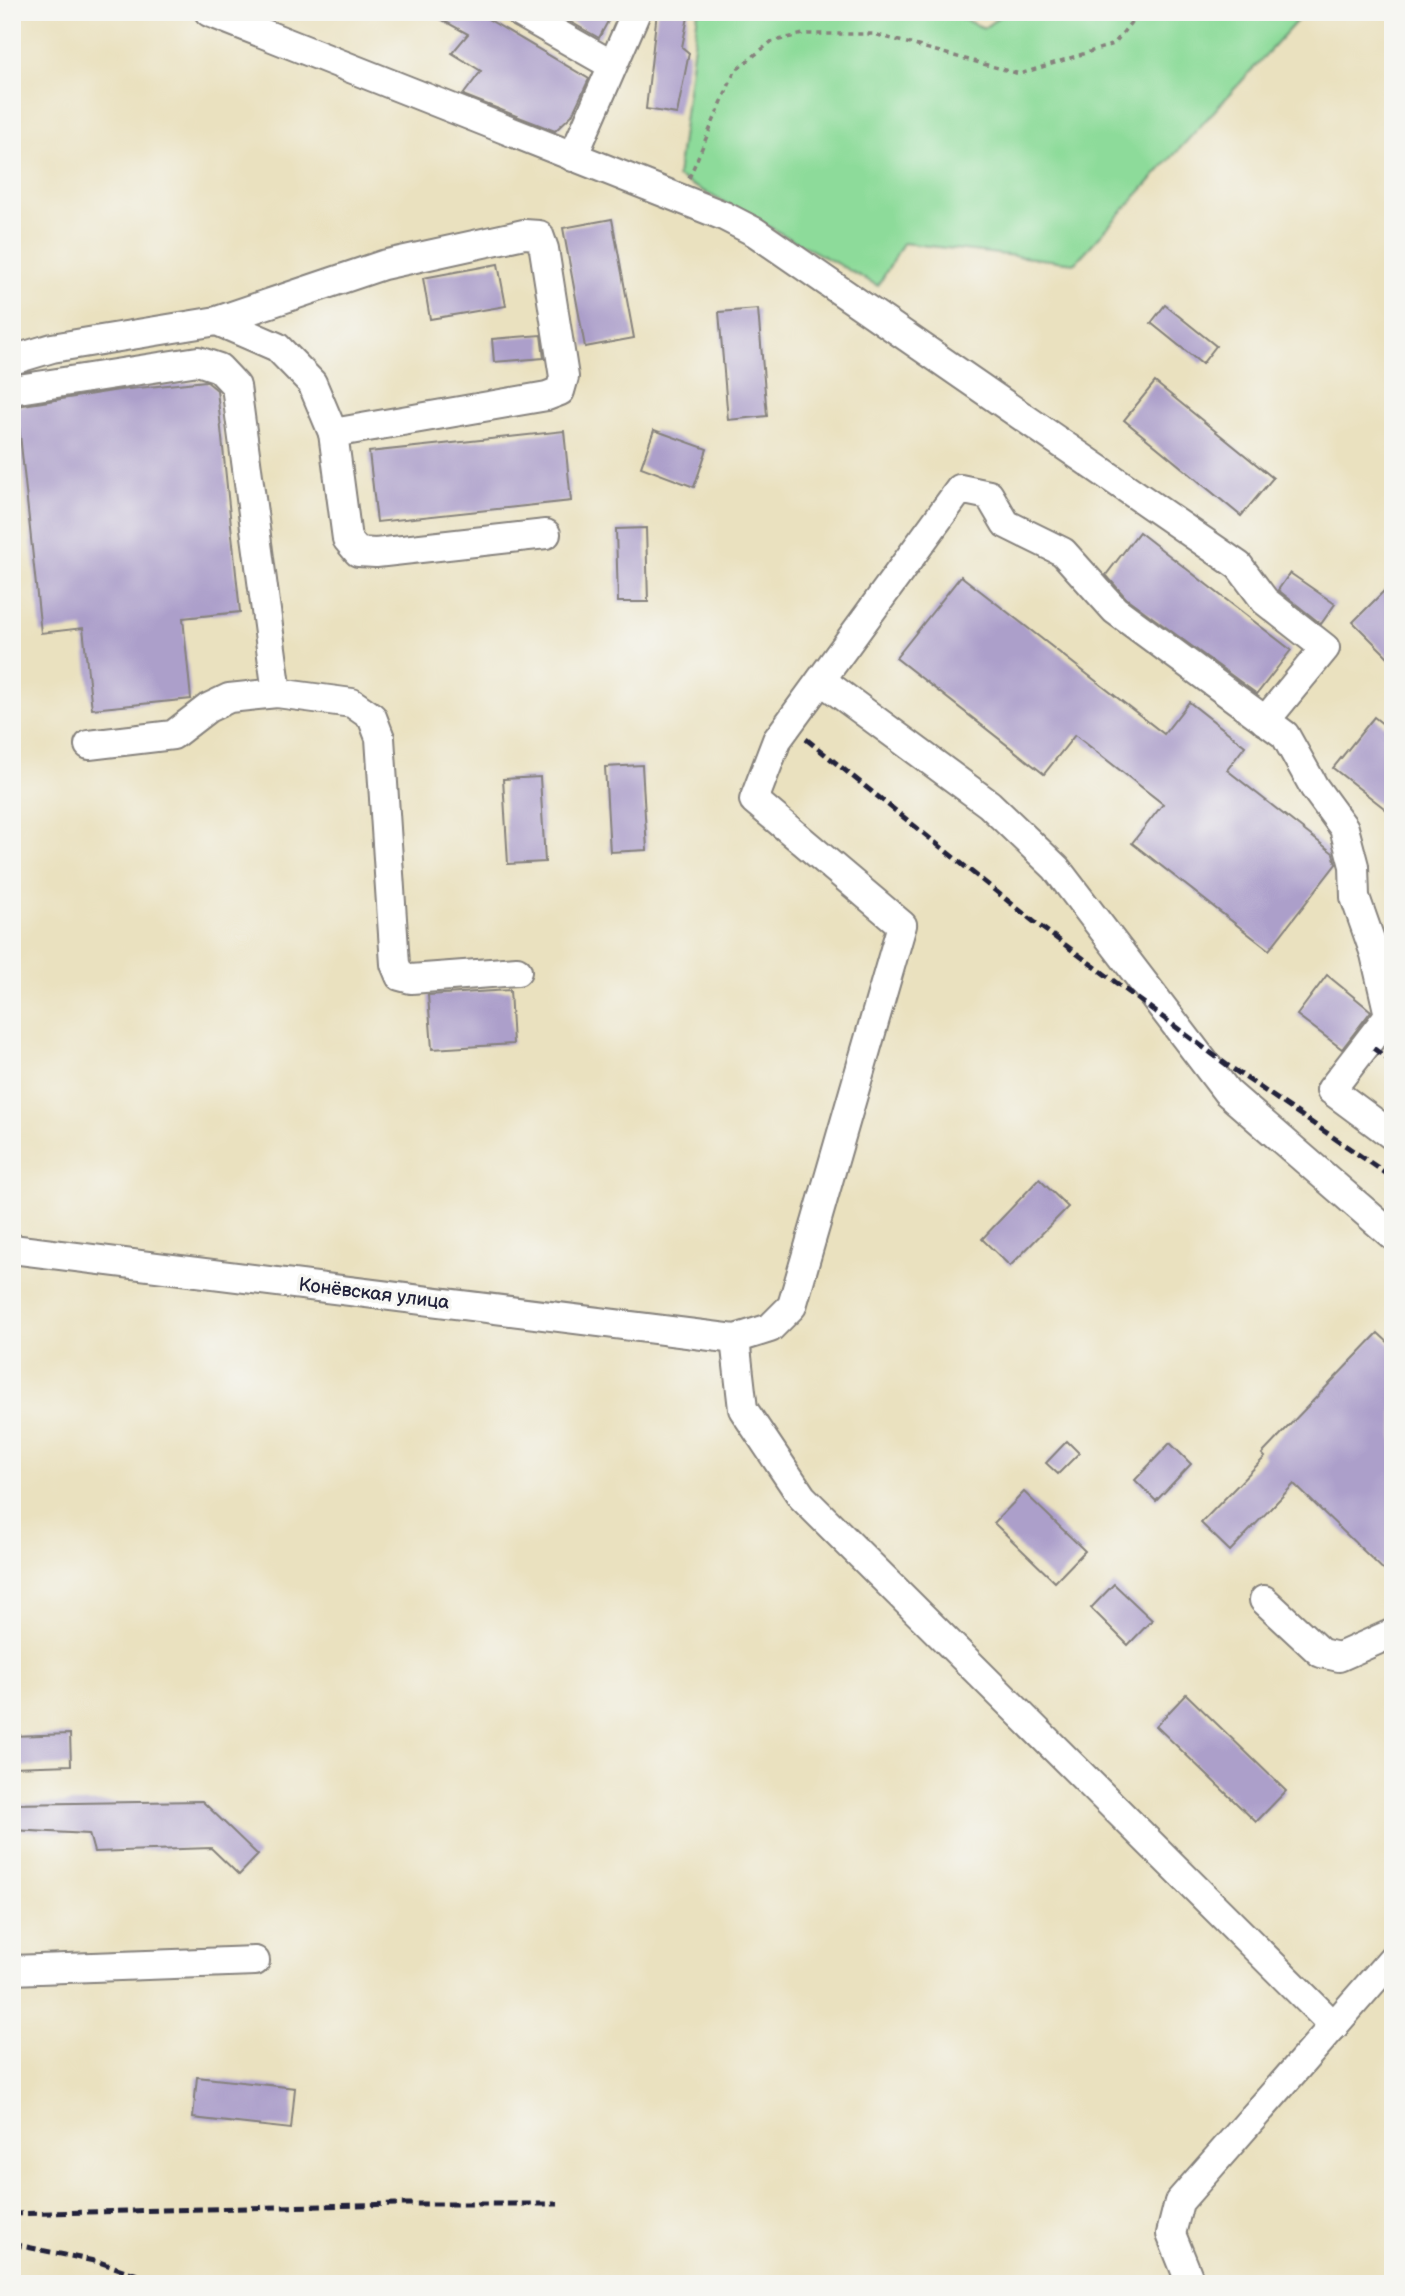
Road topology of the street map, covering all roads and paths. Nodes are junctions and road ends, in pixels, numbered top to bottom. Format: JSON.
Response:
{"nodes":[{"id":1,"x":209,"y":12,"type":"edge"},
{"id":2,"x":519,"y":12,"type":"edge"},
{"id":3,"x":636,"y":12,"type":"edge"},
{"id":4,"x":1139,"y":12,"type":"edge"},
{"id":5,"x":612,"y":65,"type":"junction"},
{"id":6,"x":573,"y":157,"type":"junction"},
{"id":7,"x":680,"y":199,"type":"junction"},
{"id":8,"x":217,"y":321,"type":"junction"},
{"id":9,"x":12,"y":360,"type":"edge"},
{"id":10,"x":12,"y":390,"type":"edge"},
{"id":11,"x":333,"y":433,"type":"junction"},
{"id":12,"x":546,"y":534,"type":"dead end"},
{"id":13,"x":821,"y":680,"type":"junction"},
{"id":14,"x":276,"y":693,"type":"junction"},
{"id":15,"x":1265,"y":721,"type":"junction"},
{"id":16,"x":89,"y":745,"type":"dead end"},
{"id":17,"x":517,"y":971,"type":"dead end"},
{"id":18,"x":1393,"y":1136,"type":"edge"},
{"id":19,"x":1393,"y":1236,"type":"edge"},
{"id":20,"x":12,"y":1249,"type":"edge"},
{"id":21,"x":735,"y":1339,"type":"junction"},
{"id":22,"x":1264,"y":1600,"type":"dead end"},
{"id":23,"x":1393,"y":1633,"type":"edge"},
{"id":24,"x":1393,"y":1958,"type":"edge"},
{"id":25,"x":255,"y":1961,"type":"dead end"},
{"id":26,"x":12,"y":1970,"type":"edge"},
{"id":27,"x":1334,"y":2026,"type":"junction"},
{"id":28,"x":1191,"y":2284,"type":"edge"}],
"edges":[{"from":1,"to":6,"type":"lane"},
{"from":2,"to":5,"type":"lane"},
{"from":3,"to":5,"type":"lane"},
{"from":4,"to":7,"type":"path"},
{"from":5,"to":6,"type":"lane"},
{"from":6,"to":7,"type":"lane"},
{"from":7,"to":15,"type":"lane"},
{"from":8,"to":9,"type":"lane"},
{"from":8,"to":11,"type":"lane"},
{"from":8,"to":11,"type":"lane"},
{"from":10,"to":14,"type":"lane"},
{"from":11,"to":12,"type":"lane"},
{"from":13,"to":15,"type":"lane"},
{"from":13,"to":19,"type":"lane"},
{"from":13,"to":21,"type":"lane"},
{"from":14,"to":16,"type":"lane"},
{"from":14,"to":17,"type":"lane"},
{"from":15,"to":18,"type":"lane"},
{"from":20,"to":21,"type":"lane","name":"Конёвская улица"},
{"from":21,"to":27,"type":"lane"},
{"from":22,"to":23,"type":"lane"},
{"from":24,"to":27,"type":"lane"},
{"from":25,"to":26,"type":"lane"},
{"from":27,"to":28,"type":"lane"}]}
